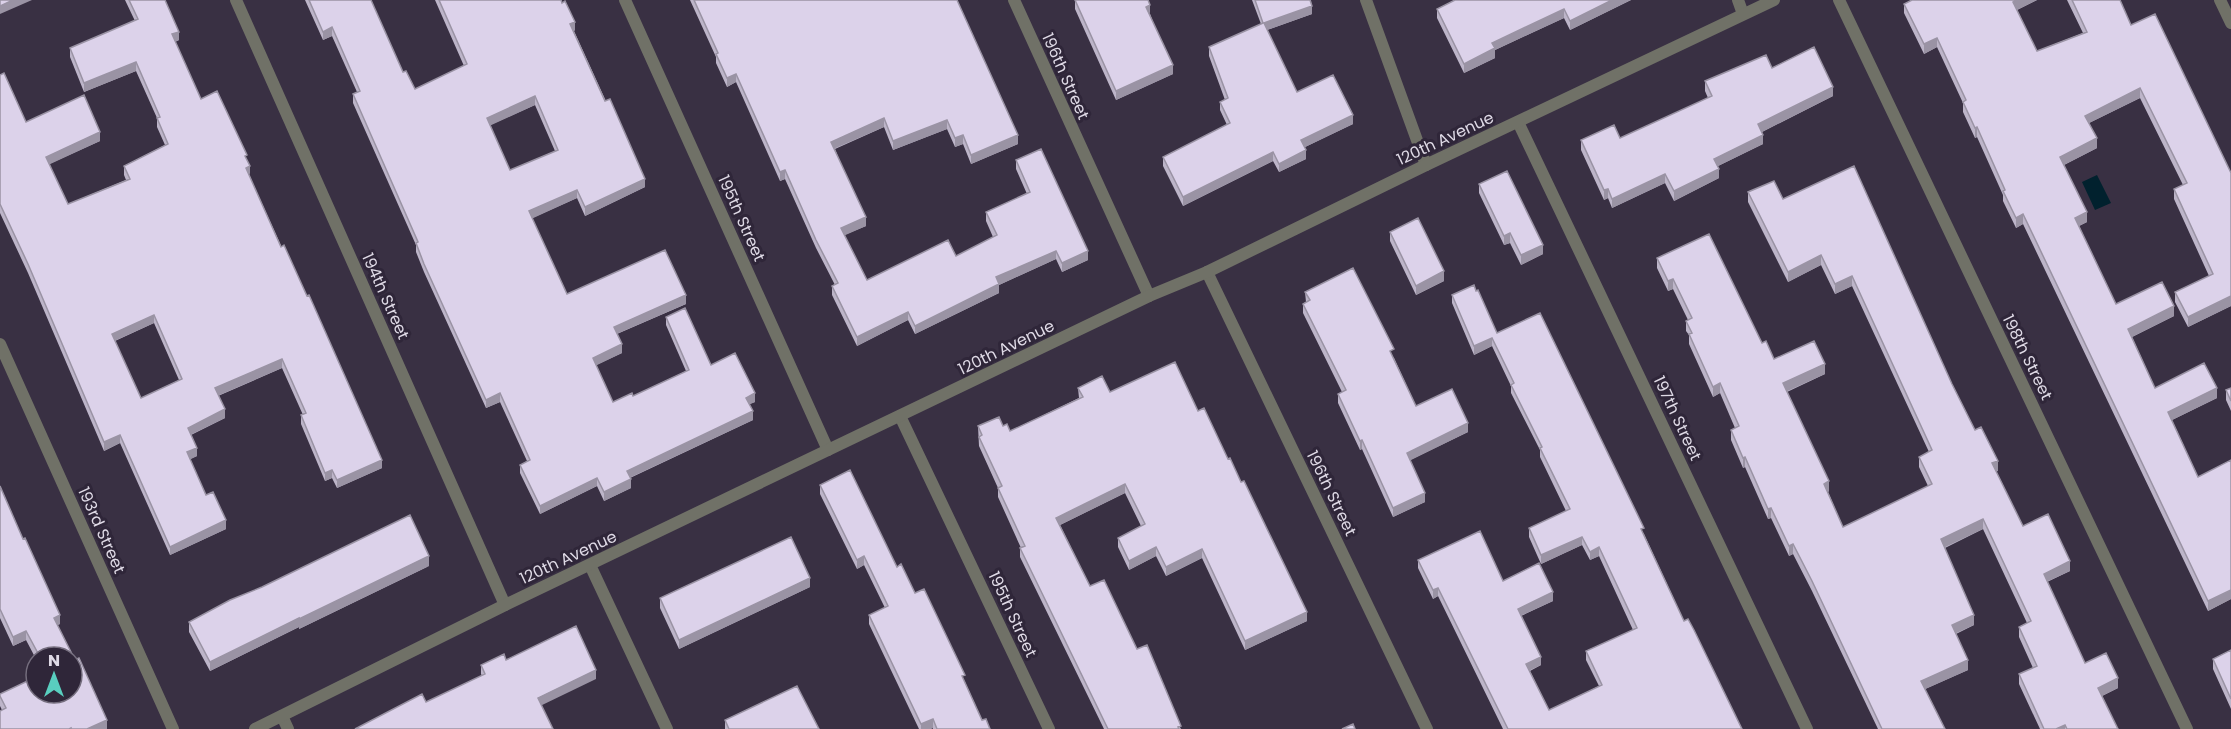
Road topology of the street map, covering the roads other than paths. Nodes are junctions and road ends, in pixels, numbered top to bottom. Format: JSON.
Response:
{"nodes":[{"id":1,"x":236,"y":0,"type":"edge"},
{"id":2,"x":625,"y":0,"type":"edge"},
{"id":3,"x":1014,"y":0,"type":"edge"},
{"id":4,"x":1366,"y":0,"type":"edge"},
{"id":5,"x":1738,"y":0,"type":"edge"},
{"id":6,"x":1774,"y":0,"type":"edge"},
{"id":7,"x":1839,"y":0,"type":"edge"},
{"id":8,"x":2220,"y":0,"type":"edge"},
{"id":9,"x":1743,"y":15,"type":"junction"},
{"id":10,"x":2231,"y":23,"type":"edge"},
{"id":11,"x":1518,"y":122,"type":"junction"},
{"id":12,"x":1426,"y":165,"type":"junction"},
{"id":13,"x":1207,"y":272,"type":"junction"},
{"id":14,"x":1149,"y":296,"type":"junction"},
{"id":15,"x":0,"y":344,"type":"edge"},
{"id":16,"x":900,"y":416,"type":"junction"},
{"id":17,"x":828,"y":450,"type":"junction"},
{"id":18,"x":590,"y":565,"type":"junction"},
{"id":19,"x":506,"y":605,"type":"junction"},
{"id":20,"x":282,"y":716,"type":"junction"},
{"id":21,"x":173,"y":729,"type":"edge"},
{"id":22,"x":255,"y":729,"type":"edge"},
{"id":23,"x":288,"y":729,"type":"edge"},
{"id":24,"x":668,"y":729,"type":"edge"},
{"id":25,"x":1049,"y":729,"type":"edge"},
{"id":26,"x":1427,"y":729,"type":"edge"},
{"id":27,"x":1807,"y":729,"type":"edge"},
{"id":28,"x":2187,"y":729,"type":"edge"}],
"edges":[{"from":1,"to":19,"type":"street","name":"194th Street"},
{"from":2,"to":17,"type":"street","name":"195th Street"},
{"from":3,"to":14,"type":"street","name":"196th Street"},
{"from":4,"to":12,"type":"street"},
{"from":5,"to":9,"type":"street"},
{"from":6,"to":9,"type":"street","name":"120th Avenue"},
{"from":7,"to":28,"type":"street","name":"198th Street"},
{"from":8,"to":10,"type":"street"},
{"from":9,"to":11,"type":"street","name":"120th Avenue"},
{"from":11,"to":12,"type":"street","name":"120th Avenue"},
{"from":11,"to":27,"type":"street","name":"197th Street"},
{"from":12,"to":13,"type":"street","name":"120th Avenue"},
{"from":13,"to":14,"type":"street","name":"120th Avenue"},
{"from":13,"to":26,"type":"street","name":"196th Street"},
{"from":14,"to":16,"type":"street","name":"120th Avenue"},
{"from":15,"to":21,"type":"street","name":"193rd Street"},
{"from":16,"to":17,"type":"street","name":"120th Avenue"},
{"from":16,"to":25,"type":"street","name":"195th Street"},
{"from":17,"to":18,"type":"street","name":"120th Avenue"},
{"from":18,"to":19,"type":"street","name":"120th Avenue"},
{"from":18,"to":24,"type":"street"},
{"from":19,"to":20,"type":"street","name":"120th Avenue"},
{"from":20,"to":22,"type":"street","name":"120th Avenue"},
{"from":20,"to":23,"type":"street"}]}
